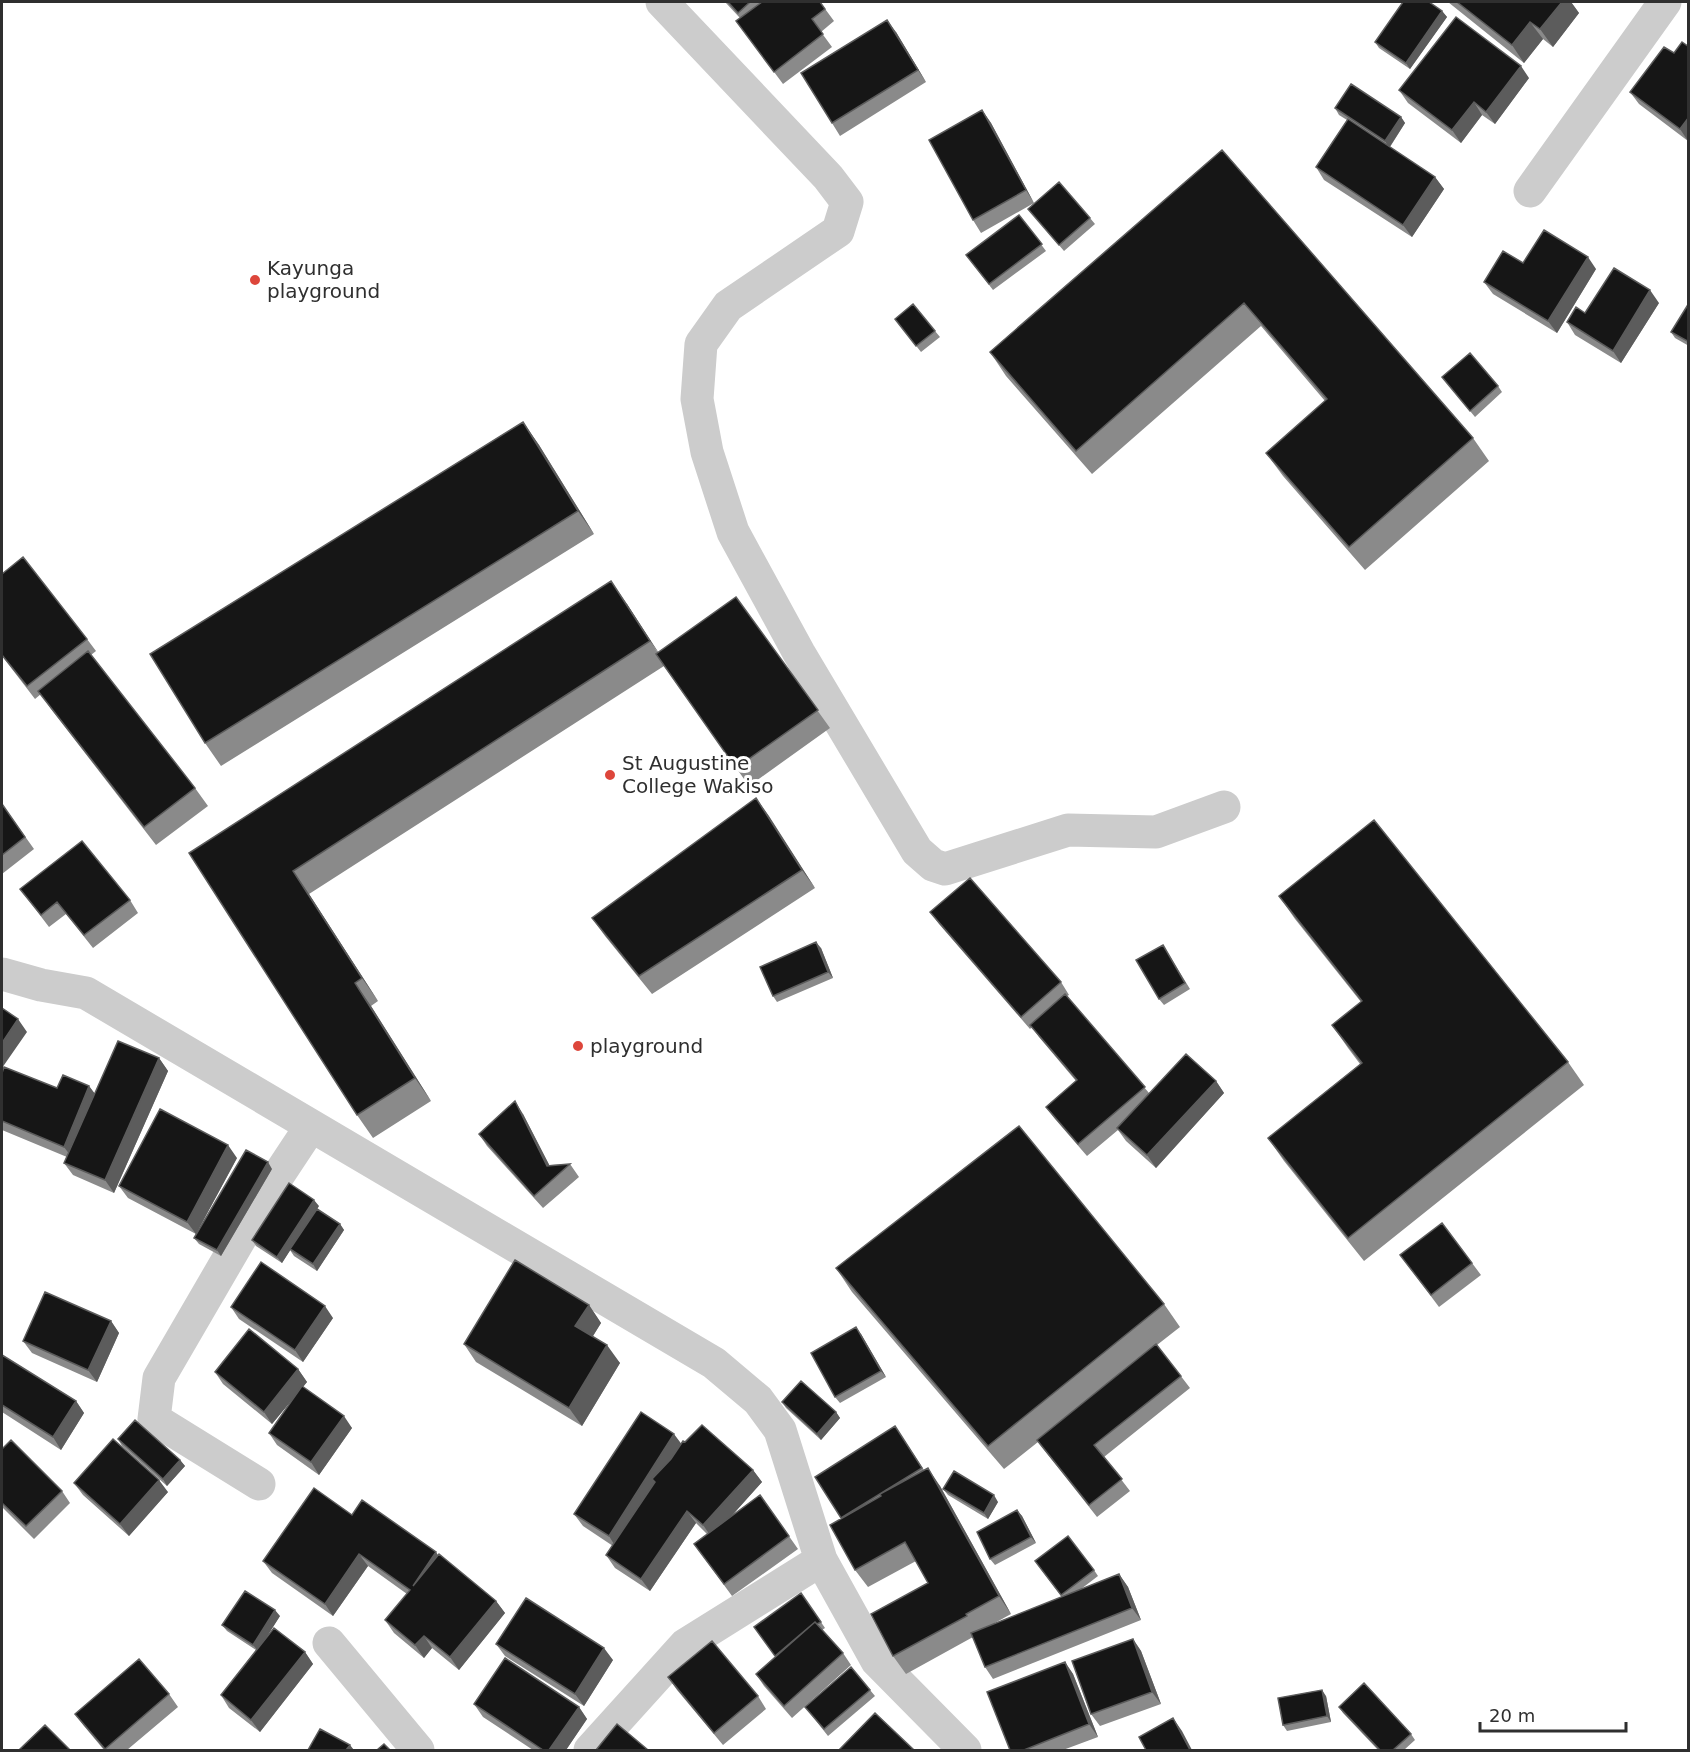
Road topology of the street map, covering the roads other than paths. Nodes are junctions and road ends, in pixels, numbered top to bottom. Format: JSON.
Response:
{"nodes":[{"id":1,"x":662,"y":2,"type":"edge"},
{"id":2,"x":1665,"y":2,"type":"edge"},
{"id":3,"x":1530,"y":191,"type":"dead end"},
{"id":4,"x":1224,"y":807,"type":"dead end"},
{"id":5,"x":2,"y":974,"type":"edge"},
{"id":6,"x":311,"y":1126,"type":"junction"},
{"id":7,"x":259,"y":1484,"type":"dead end"},
{"id":8,"x":821,"y":1560,"type":"junction"},
{"id":9,"x":329,"y":1643,"type":"dead end"},
{"id":10,"x":418,"y":1750,"type":"edge"},
{"id":11,"x":590,"y":1750,"type":"edge"},
{"id":12,"x":965,"y":1750,"type":"edge"}],
"edges":[{"from":1,"to":4,"type":"street"},
{"from":2,"to":3,"type":"street"},
{"from":5,"to":6,"type":"street"},
{"from":6,"to":7,"type":"street"},
{"from":6,"to":8,"type":"street"},
{"from":8,"to":11,"type":"street"},
{"from":8,"to":12,"type":"street"},
{"from":9,"to":10,"type":"street"}]}
